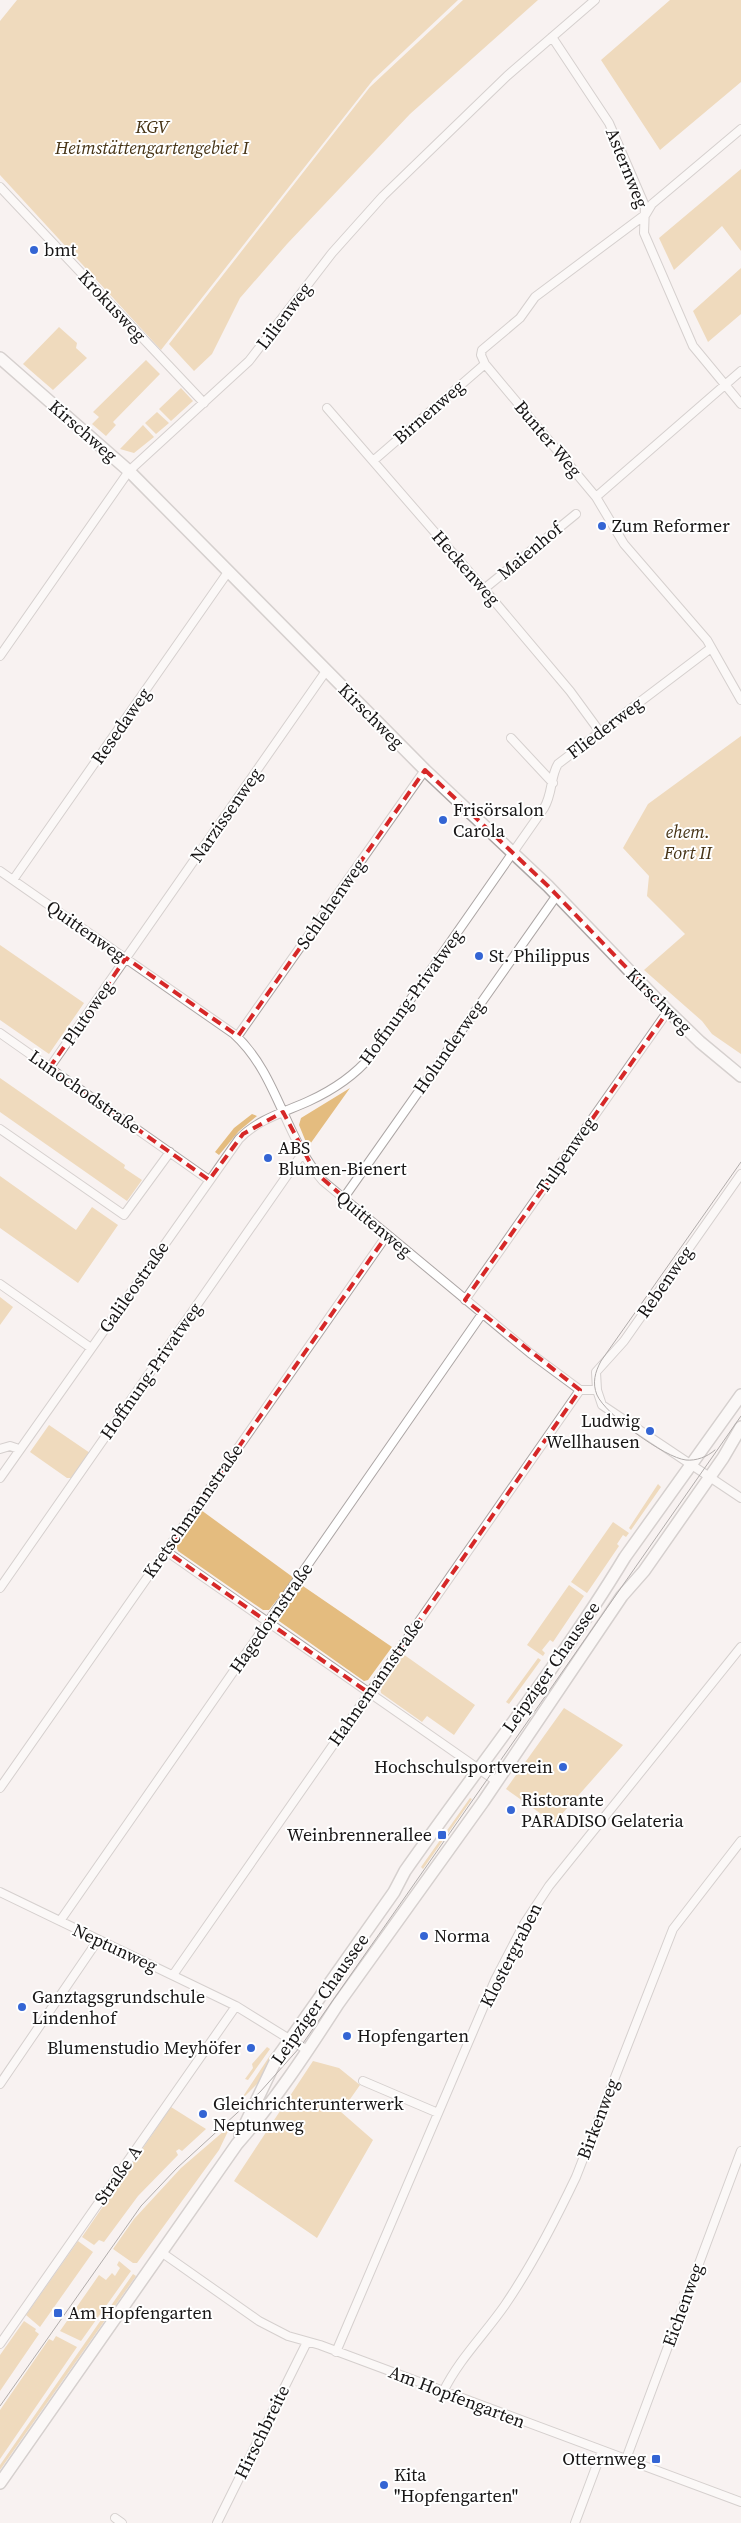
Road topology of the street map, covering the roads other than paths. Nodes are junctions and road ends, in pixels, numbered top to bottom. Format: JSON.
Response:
{"nodes":[{"id":1,"x":595,"y":0,"type":"edge"},
{"id":2,"x":552,"y":37,"type":"junction"},
{"id":3,"x":741,"y":129,"type":"edge"},
{"id":4,"x":0,"y":186,"type":"edge"},
{"id":5,"x":646,"y":214,"type":"junction"},
{"id":6,"x":0,"y":358,"type":"edge"},
{"id":7,"x":485,"y":364,"type":"junction"},
{"id":8,"x":741,"y":370,"type":"edge"},
{"id":9,"x":725,"y":384,"type":"junction"},
{"id":10,"x":204,"y":403,"type":"junction"},
{"id":11,"x":741,"y":404,"type":"edge"},
{"id":12,"x":327,"y":408,"type":"dead end"},
{"id":13,"x":373,"y":461,"type":"junction"},
{"id":14,"x":129,"y":471,"type":"junction"},
{"id":15,"x":596,"y":497,"type":"junction"},
{"id":16,"x":576,"y":514,"type":"dead end"},
{"id":17,"x":228,"y":572,"type":"junction"},
{"id":18,"x":484,"y":589,"type":"junction"},
{"id":19,"x":710,"y":648,"type":"junction"},
{"id":20,"x":0,"y":656,"type":"edge"},
{"id":21,"x":326,"y":671,"type":"junction"},
{"id":22,"x":741,"y":700,"type":"edge"},
{"id":23,"x":600,"y":732,"type":"junction"},
{"id":24,"x":511,"y":738,"type":"dead end"},
{"id":25,"x":425,"y":770,"type":"junction"},
{"id":26,"x":553,"y":783,"type":"junction"},
{"id":27,"x":513,"y":854,"type":"junction"},
{"id":28,"x":0,"y":871,"type":"edge"},
{"id":29,"x":13,"y":880,"type":"junction"},
{"id":30,"x":557,"y":895,"type":"junction"},
{"id":31,"x":126,"y":958,"type":"junction"},
{"id":32,"x":668,"y":1011,"type":"junction"},
{"id":33,"x":0,"y":1033,"type":"edge"},
{"id":34,"x":238,"y":1037,"type":"junction"},
{"id":35,"x":50,"y":1067,"type":"junction"},
{"id":36,"x":741,"y":1076,"type":"edge"},
{"id":37,"x":283,"y":1112,"type":"junction"},
{"id":38,"x":0,"y":1129,"type":"edge"},
{"id":39,"x":170,"y":1152,"type":"junction"},
{"id":40,"x":302,"y":1154,"type":"junction"},
{"id":41,"x":741,"y":1174,"type":"edge"},
{"id":42,"x":209,"y":1180,"type":"junction"},
{"id":43,"x":343,"y":1199,"type":"junction"},
{"id":44,"x":387,"y":1235,"type":"junction"},
{"id":45,"x":0,"y":1284,"type":"edge"},
{"id":46,"x":465,"y":1300,"type":"junction"},
{"id":47,"x":482,"y":1314,"type":"junction"},
{"id":48,"x":91,"y":1348,"type":"junction"},
{"id":49,"x":580,"y":1390,"type":"junction"},
{"id":50,"x":597,"y":1390,"type":"junction"},
{"id":51,"x":741,"y":1394,"type":"edge"},
{"id":52,"x":741,"y":1427,"type":"edge"},
{"id":53,"x":0,"y":1449,"type":"edge"},
{"id":54,"x":19,"y":1449,"type":"junction"},
{"id":55,"x":692,"y":1464,"type":"junction"},
{"id":56,"x":710,"y":1476,"type":"junction"},
{"id":57,"x":0,"y":1478,"type":"edge"},
{"id":58,"x":741,"y":1498,"type":"edge"},
{"id":59,"x":166,"y":1551,"type":"junction"},
{"id":60,"x":0,"y":1588,"type":"edge"},
{"id":61,"x":268,"y":1622,"type":"junction"},
{"id":62,"x":741,"y":1647,"type":"edge"},
{"id":63,"x":369,"y":1693,"type":"junction"},
{"id":64,"x":477,"y":1769,"type":"junction"},
{"id":65,"x":496,"y":1781,"type":"junction"},
{"id":66,"x":0,"y":1788,"type":"edge"},
{"id":67,"x":741,"y":1841,"type":"edge"},
{"id":68,"x":0,"y":1892,"type":"edge"},
{"id":69,"x":60,"y":1921,"type":"junction"},
{"id":70,"x":98,"y":1940,"type":"junction"},
{"id":71,"x":173,"y":1975,"type":"junction"},
{"id":72,"x":236,"y":2006,"type":"junction"},
{"id":73,"x":290,"y":2038,"type":"junction"},
{"id":74,"x":307,"y":2050,"type":"junction"},
{"id":75,"x":363,"y":2081,"type":"dead end"},
{"id":76,"x":0,"y":2084,"type":"edge"},
{"id":77,"x":438,"y":2113,"type":"junction"},
{"id":78,"x":237,"y":2144,"type":"junction"},
{"id":79,"x":741,"y":2151,"type":"edge"},
{"id":80,"x":161,"y":2252,"type":"junction"},
{"id":81,"x":307,"y":2342,"type":"junction"},
{"id":82,"x":0,"y":2344,"type":"edge"},
{"id":83,"x":336,"y":2352,"type":"junction"},
{"id":84,"x":443,"y":2392,"type":"junction"},
{"id":85,"x":602,"y":2451,"type":"junction"},
{"id":86,"x":626,"y":2459,"type":"junction"},
{"id":87,"x":0,"y":2483,"type":"edge"},
{"id":88,"x":741,"y":2502,"type":"edge"},
{"id":89,"x":217,"y":2523,"type":"edge"},
{"id":90,"x":575,"y":2523,"type":"edge"}],
"edges":[{"from":1,"to":2,"type":"street","name":"Lilienweg"},
{"from":2,"to":5,"type":"street","name":"Asternweg"},
{"from":2,"to":10,"type":"street","name":"Lilienweg"},
{"from":3,"to":5,"type":"street"},
{"from":4,"to":10,"type":"street","name":"Krokusweg"},
{"from":5,"to":7,"type":"street"},
{"from":5,"to":9,"type":"street","name":"Asternweg"},
{"from":6,"to":14,"type":"main road","name":"Kirschweg"},
{"from":7,"to":13,"type":"street","name":"Birnenweg"},
{"from":7,"to":15,"type":"street","name":"Bunter Weg"},
{"from":8,"to":9,"type":"street"},
{"from":9,"to":11,"type":"street","name":"Asternweg"},
{"from":9,"to":15,"type":"street"},
{"from":10,"to":14,"type":"street","name":"Lilienweg"},
{"from":12,"to":13,"type":"street","name":"Heckenweg"},
{"from":13,"to":18,"type":"street","name":"Heckenweg"},
{"from":14,"to":17,"type":"main road","name":"Kirschweg"},
{"from":14,"to":20,"type":"street","name":"Lilienweg"},
{"from":15,"to":19,"type":"street","name":"Bunter Weg"},
{"from":16,"to":18,"type":"street","name":"Maienhof"},
{"from":17,"to":21,"type":"main road","name":"Kirschweg"},
{"from":17,"to":29,"type":"street","name":"Resedaweg"},
{"from":18,"to":23,"type":"street","name":"Heckenweg"},
{"from":19,"to":22,"type":"street","name":"Bunter Weg"},
{"from":19,"to":23,"type":"street","name":"Fliederweg"},
{"from":21,"to":25,"type":"main road","name":"Kirschweg"},
{"from":21,"to":31,"type":"street","name":"Narzissenweg"},
{"from":23,"to":26,"type":"street","name":"Fliederweg"},
{"from":24,"to":26,"type":"street"},
{"from":25,"to":27,"type":"main road","name":"Kirschweg"},
{"from":25,"to":34,"type":"street","name":"Schlehenweg"},
{"from":26,"to":27,"type":"street","name":"Fliederweg"},
{"from":27,"to":30,"type":"main road","name":"Kirschweg"},
{"from":27,"to":37,"type":"street","name":"Hoffnung-Privatweg"},
{"from":28,"to":29,"type":"street","name":"Quittenweg"},
{"from":29,"to":31,"type":"street","name":"Quittenweg"},
{"from":30,"to":32,"type":"main road","name":"Kirschweg"},
{"from":30,"to":43,"type":"street","name":"Holunderweg"},
{"from":31,"to":34,"type":"street","name":"Quittenweg"},
{"from":31,"to":35,"type":"street","name":"Plutoweg"},
{"from":32,"to":36,"type":"main road","name":"Kirschweg"},
{"from":32,"to":46,"type":"street","name":"Tulpenweg"},
{"from":33,"to":35,"type":"street","name":"Lunochodstraße"},
{"from":34,"to":37,"type":"street","name":"Quittenweg"},
{"from":35,"to":39,"type":"street","name":"Lunochodstraße"},
{"from":37,"to":40,"type":"street","name":"Quittenweg"},
{"from":37,"to":42,"type":"street","name":"Galileostraße"},
{"from":38,"to":39,"type":"street"},
{"from":39,"to":42,"type":"street","name":"Lunochodstraße"},
{"from":40,"to":43,"type":"street","name":"Quittenweg"},
{"from":40,"to":60,"type":"street","name":"Hoffnung-Privatweg"},
{"from":41,"to":50,"type":"street","name":"Rebenweg"},
{"from":42,"to":48,"type":"street","name":"Galileostraße"},
{"from":43,"to":44,"type":"street","name":"Quittenweg"},
{"from":44,"to":46,"type":"street","name":"Quittenweg"},
{"from":44,"to":59,"type":"street","name":"Kretschmannstraße"},
{"from":45,"to":48,"type":"street"},
{"from":46,"to":47,"type":"street","name":"Quittenweg"},
{"from":47,"to":49,"type":"street","name":"Quittenweg"},
{"from":47,"to":61,"type":"street","name":"Hagedornstraße"},
{"from":48,"to":54,"type":"street","name":"Galileostraße"},
{"from":49,"to":50,"type":"street"},
{"from":49,"to":63,"type":"street","name":"Hahnemannstraße"},
{"from":50,"to":55,"type":"street"},
{"from":51,"to":55,"type":"main road","name":"Leipziger Chaussee"},
{"from":52,"to":56,"type":"main road","name":"Leipziger Chaussee"},
{"from":53,"to":54,"type":"street"},
{"from":54,"to":57,"type":"street","name":"Galileostraße"},
{"from":55,"to":56,"type":"street"},
{"from":55,"to":64,"type":"main road","name":"Leipziger Chaussee"},
{"from":56,"to":58,"type":"street"},
{"from":56,"to":65,"type":"main road","name":"Leipziger Chaussee"},
{"from":59,"to":61,"type":"street"},
{"from":59,"to":66,"type":"street","name":"Kretschmannstraße"},
{"from":61,"to":63,"type":"street"},
{"from":61,"to":69,"type":"street","name":"Hagedornstraße"},
{"from":62,"to":77,"type":"street","name":"Klostergraben"},
{"from":63,"to":64,"type":"street"},
{"from":63,"to":71,"type":"street","name":"Hahnemannstraße"},
{"from":64,"to":65,"type":"street"},
{"from":64,"to":73,"type":"main road","name":"Leipziger Chaussee"},
{"from":65,"to":74,"type":"main road","name":"Leipziger Chaussee"},
{"from":67,"to":84,"type":"street","name":"Birkenweg"},
{"from":68,"to":69,"type":"street","name":"Neptunweg"},
{"from":69,"to":70,"type":"street","name":"Neptunweg"},
{"from":70,"to":71,"type":"street","name":"Neptunweg"},
{"from":70,"to":76,"type":"street"},
{"from":71,"to":72,"type":"street","name":"Neptunweg"},
{"from":72,"to":73,"type":"street","name":"Neptunweg"},
{"from":72,"to":82,"type":"street","name":"Straße A"},
{"from":73,"to":74,"type":"street","name":"Neptunweg"},
{"from":73,"to":78,"type":"main road","name":"Leipziger Chaussee"},
{"from":74,"to":78,"type":"main road","name":"Leipziger Chaussee"},
{"from":75,"to":77,"type":"street"},
{"from":77,"to":83,"type":"street","name":"Klostergraben"},
{"from":78,"to":80,"type":"main road","name":"Leipziger Chaussee"},
{"from":79,"to":86,"type":"street","name":"Eichenweg"},
{"from":80,"to":81,"type":"street","name":"Am Hopfengarten"},
{"from":80,"to":87,"type":"main road","name":"Leipziger Chaussee"},
{"from":81,"to":83,"type":"street","name":"Am Hopfengarten"},
{"from":81,"to":89,"type":"street","name":"Hirschbreite"},
{"from":83,"to":84,"type":"street","name":"Am Hopfengarten"},
{"from":84,"to":85,"type":"street","name":"Am Hopfengarten"},
{"from":85,"to":86,"type":"street","name":"Am Hopfengarten"},
{"from":85,"to":90,"type":"street"},
{"from":86,"to":88,"type":"street","name":"Am Hopfengarten"}]}
